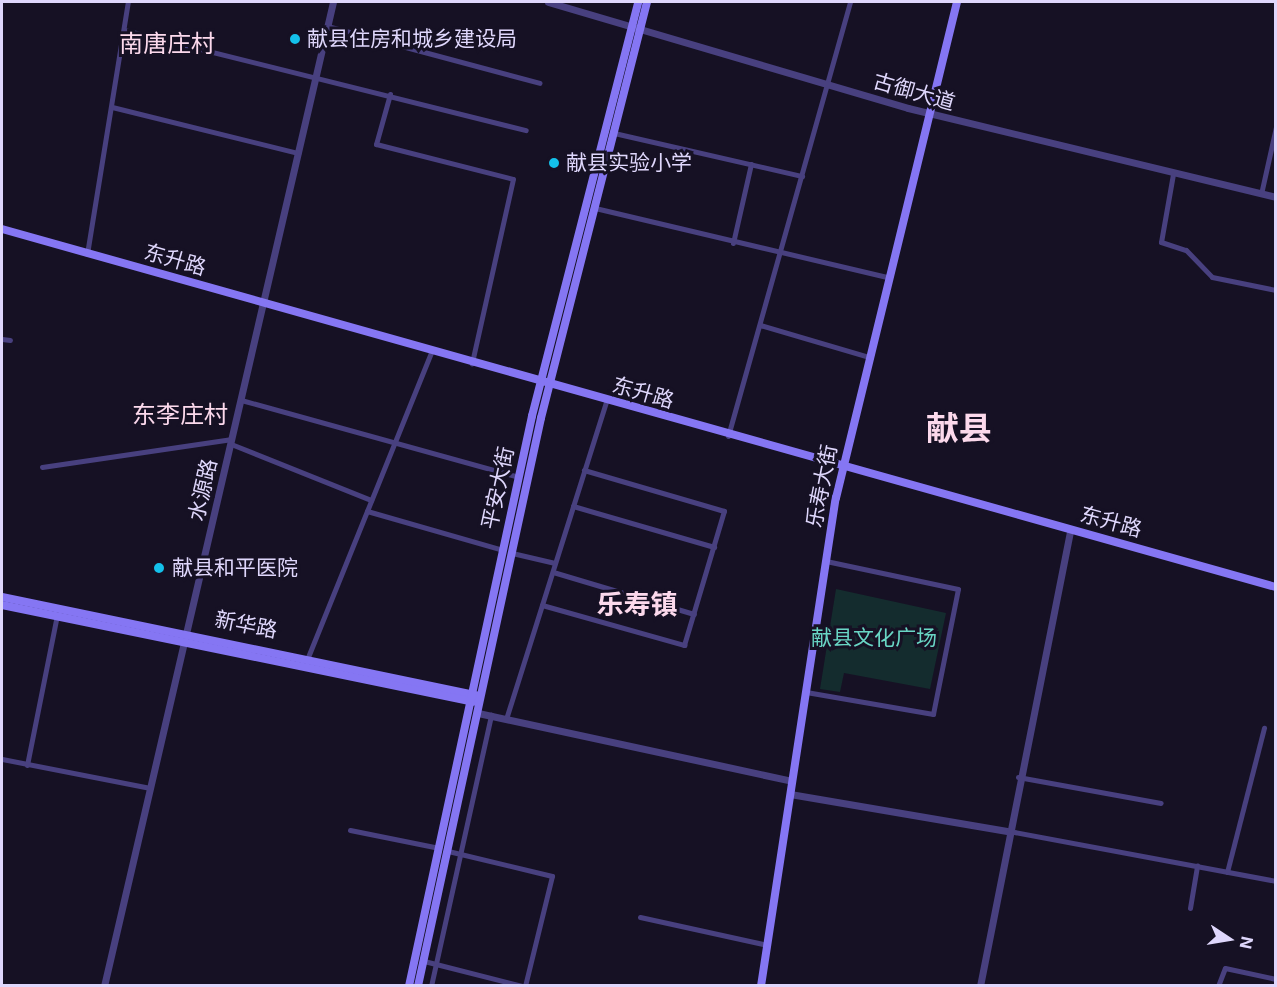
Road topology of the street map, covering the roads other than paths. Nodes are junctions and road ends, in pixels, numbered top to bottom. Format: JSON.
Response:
{"nodes":[{"id":1,"x":128,"y":2,"type":"edge"},
{"id":2,"x":333,"y":2,"type":"edge"},
{"id":3,"x":548,"y":2,"type":"edge"},
{"id":4,"x":638,"y":2,"type":"edge"},
{"id":5,"x":647,"y":2,"type":"edge"},
{"id":6,"x":850,"y":2,"type":"edge"},
{"id":7,"x":957,"y":2,"type":"edge"},
{"id":8,"x":573,"y":5,"type":"edge"},
{"id":9,"x":327,"y":26,"type":"junction"},
{"id":10,"x":632,"y":26,"type":"junction"},
{"id":11,"x":640,"y":28,"type":"junction"},
{"id":12,"x":124,"y":30,"type":"junction"},
{"id":13,"x":316,"y":74,"type":"junction"},
{"id":14,"x":540,"y":83,"type":"dead end"},
{"id":15,"x":827,"y":84,"type":"junction"},
{"id":16,"x":390,"y":94,"type":"junction"},
{"id":17,"x":112,"y":107,"type":"junction"},
{"id":18,"x":928,"y":113,"type":"junction"},
{"id":19,"x":1275,"y":127,"type":"edge"},
{"id":20,"x":526,"y":129,"type":"dead end"},
{"id":21,"x":614,"y":134,"type":"junction"},
{"id":22,"x":298,"y":153,"type":"junction"},
{"id":23,"x":752,"y":164,"type":"junction"},
{"id":24,"x":1173,"y":174,"type":"junction"},
{"id":25,"x":802,"y":176,"type":"junction"},
{"id":26,"x":1261,"y":194,"type":"junction"},
{"id":27,"x":1275,"y":197,"type":"edge"},
{"id":28,"x":595,"y":208,"type":"junction"},
{"id":29,"x":2,"y":229,"type":"edge"},
{"id":30,"x":733,"y":243,"type":"junction"},
{"id":31,"x":87,"y":254,"type":"junction"},
{"id":32,"x":781,"y":254,"type":"junction"},
{"id":33,"x":888,"y":277,"type":"junction"},
{"id":34,"x":1275,"y":290,"type":"edge"},
{"id":35,"x":263,"y":304,"type":"junction"},
{"id":36,"x":760,"y":325,"type":"junction"},
{"id":37,"x":2,"y":339,"type":"edge"},
{"id":38,"x":10,"y":340,"type":"dead end"},
{"id":39,"x":431,"y":352,"type":"junction"},
{"id":40,"x":869,"y":357,"type":"junction"},
{"id":41,"x":471,"y":363,"type":"junction"},
{"id":42,"x":541,"y":383,"type":"junction"},
{"id":43,"x":550,"y":385,"type":"junction"},
{"id":44,"x":241,"y":400,"type":"junction"},
{"id":45,"x":606,"y":401,"type":"junction"},
{"id":46,"x":728,"y":436,"type":"junction"},
{"id":47,"x":231,"y":442,"type":"junction"},
{"id":48,"x":393,"y":446,"type":"junction"},
{"id":49,"x":42,"y":467,"type":"dead end"},
{"id":50,"x":843,"y":468,"type":"junction"},
{"id":51,"x":584,"y":470,"type":"junction"},
{"id":52,"x":519,"y":477,"type":"junction"},
{"id":53,"x":371,"y":500,"type":"junction"},
{"id":54,"x":573,"y":506,"type":"junction"},
{"id":55,"x":367,"y":511,"type":"junction"},
{"id":56,"x":1070,"y":530,"type":"junction"},
{"id":57,"x":714,"y":547,"type":"junction"},
{"id":58,"x":503,"y":550,"type":"junction"},
{"id":59,"x":512,"y":553,"type":"junction"},
{"id":60,"x":826,"y":561,"type":"junction"},
{"id":61,"x":555,"y":563,"type":"junction"},
{"id":62,"x":553,"y":572,"type":"junction"},
{"id":63,"x":1275,"y":586,"type":"edge"},
{"id":64,"x":2,"y":597,"type":"edge"},
{"id":65,"x":2,"y":605,"type":"edge"},
{"id":66,"x":542,"y":605,"type":"junction"},
{"id":67,"x":694,"y":614,"type":"junction"},
{"id":68,"x":57,"y":615,"type":"junction"},
{"id":69,"x":186,"y":635,"type":"junction"},
{"id":70,"x":308,"y":657,"type":"junction"},
{"id":71,"x":806,"y":692,"type":"junction"},
{"id":72,"x":471,"y":698,"type":"junction"},
{"id":73,"x":481,"y":700,"type":"junction"},
{"id":74,"x":478,"y":712,"type":"junction"},
{"id":75,"x":491,"y":716,"type":"junction"},
{"id":76,"x":506,"y":719,"type":"junction"},
{"id":77,"x":1264,"y":728,"type":"dead end"},
{"id":78,"x":2,"y":759,"type":"edge"},
{"id":79,"x":27,"y":765,"type":"junction"},
{"id":80,"x":1018,"y":777,"type":"junction"},
{"id":81,"x":792,"y":781,"type":"junction"},
{"id":82,"x":150,"y":788,"type":"junction"},
{"id":83,"x":790,"y":794,"type":"junction"},
{"id":84,"x":1161,"y":803,"type":"dead end"},
{"id":85,"x":350,"y":830,"type":"dead end"},
{"id":86,"x":1007,"y":831,"type":"junction"},
{"id":87,"x":439,"y":848,"type":"junction"},
{"id":88,"x":448,"y":851,"type":"junction"},
{"id":89,"x":460,"y":854,"type":"junction"},
{"id":90,"x":1197,"y":866,"type":"junction"},
{"id":91,"x":1227,"y":872,"type":"junction"},
{"id":92,"x":1275,"y":881,"type":"edge"},
{"id":93,"x":1190,"y":908,"type":"dead end"},
{"id":94,"x":640,"y":917,"type":"dead end"},
{"id":95,"x":767,"y":945,"type":"junction"},
{"id":96,"x":424,"y":961,"type":"junction"},
{"id":97,"x":436,"y":964,"type":"junction"},
{"id":98,"x":1275,"y":979,"type":"edge"},
{"id":99,"x":104,"y":986,"type":"edge"},
{"id":100,"x":409,"y":986,"type":"edge"},
{"id":101,"x":418,"y":986,"type":"edge"},
{"id":102,"x":431,"y":986,"type":"edge"},
{"id":103,"x":523,"y":986,"type":"edge"},
{"id":104,"x":761,"y":986,"type":"edge"},
{"id":105,"x":980,"y":986,"type":"edge"},
{"id":106,"x":1218,"y":986,"type":"edge"}],
"edges":[{"from":1,"to":12,"type":"street"},
{"from":2,"to":9,"type":"street","name":"水源路"},
{"from":3,"to":8,"type":"street","name":"古御大道"},
{"from":4,"to":10,"type":"main road","name":"平安大街"},
{"from":5,"to":11,"type":"main road","name":"平安大街"},
{"from":6,"to":15,"type":"street"},
{"from":7,"to":18,"type":"main road","name":"乐寿大街"},
{"from":8,"to":10,"type":"street","name":"古御大道"},
{"from":9,"to":13,"type":"street","name":"水源路"},
{"from":9,"to":14,"type":"street"},
{"from":10,"to":11,"type":"street","name":"古御大道"},
{"from":10,"to":42,"type":"main road","name":"平安大街"},
{"from":11,"to":15,"type":"street","name":"古御大道"},
{"from":11,"to":21,"type":"main road","name":"平安大街"},
{"from":12,"to":13,"type":"street"},
{"from":12,"to":17,"type":"street"},
{"from":13,"to":16,"type":"street"},
{"from":13,"to":22,"type":"street","name":"水源路"},
{"from":15,"to":18,"type":"street","name":"古御大道"},
{"from":15,"to":25,"type":"street"},
{"from":16,"to":20,"type":"street"},
{"from":16,"to":41,"type":"street"},
{"from":17,"to":22,"type":"street"},
{"from":17,"to":31,"type":"street"},
{"from":18,"to":24,"type":"street","name":"古御大道"},
{"from":18,"to":33,"type":"main road","name":"乐寿大街"},
{"from":19,"to":26,"type":"street"},
{"from":21,"to":23,"type":"street"},
{"from":21,"to":28,"type":"main road","name":"平安大街"},
{"from":22,"to":35,"type":"street","name":"水源路"},
{"from":23,"to":25,"type":"street"},
{"from":23,"to":30,"type":"street"},
{"from":24,"to":26,"type":"street","name":"古御大道"},
{"from":24,"to":34,"type":"street"},
{"from":25,"to":32,"type":"street"},
{"from":26,"to":27,"type":"street","name":"古御大道"},
{"from":28,"to":30,"type":"street"},
{"from":28,"to":43,"type":"main road","name":"平安大街"},
{"from":29,"to":31,"type":"main road","name":"东升路"},
{"from":30,"to":32,"type":"street"},
{"from":31,"to":35,"type":"main road","name":"东升路"},
{"from":32,"to":33,"type":"street"},
{"from":32,"to":36,"type":"street"},
{"from":33,"to":40,"type":"main road","name":"乐寿大街"},
{"from":35,"to":39,"type":"main road","name":"东升路"},
{"from":35,"to":44,"type":"street","name":"水源路"},
{"from":36,"to":40,"type":"street"},
{"from":36,"to":46,"type":"street"},
{"from":37,"to":38,"type":"street"},
{"from":39,"to":41,"type":"main road","name":"东升路"},
{"from":39,"to":48,"type":"street"},
{"from":40,"to":50,"type":"main road","name":"乐寿大街"},
{"from":41,"to":42,"type":"main road","name":"东升路"},
{"from":42,"to":43,"type":"main road","name":"东升路"},
{"from":42,"to":52,"type":"main road","name":"平安大街"},
{"from":43,"to":45,"type":"main road","name":"东升路"},
{"from":43,"to":59,"type":"main road","name":"平安大街"},
{"from":44,"to":47,"type":"street","name":"水源路"},
{"from":44,"to":48,"type":"street"},
{"from":45,"to":46,"type":"main road","name":"东升路"},
{"from":45,"to":51,"type":"street"},
{"from":46,"to":50,"type":"main road","name":"东升路"},
{"from":47,"to":49,"type":"street"},
{"from":47,"to":53,"type":"street"},
{"from":47,"to":69,"type":"street","name":"水源路"},
{"from":48,"to":52,"type":"street"},
{"from":48,"to":53,"type":"street"},
{"from":50,"to":56,"type":"main road","name":"东升路"},
{"from":50,"to":60,"type":"main road","name":"乐寿大街"},
{"from":51,"to":54,"type":"street"},
{"from":51,"to":57,"type":"street"},
{"from":52,"to":58,"type":"main road","name":"平安大街"},
{"from":53,"to":55,"type":"street"},
{"from":54,"to":57,"type":"street"},
{"from":54,"to":61,"type":"street"},
{"from":55,"to":58,"type":"street"},
{"from":55,"to":70,"type":"street"},
{"from":56,"to":63,"type":"main road","name":"东升路"},
{"from":56,"to":80,"type":"street"},
{"from":57,"to":67,"type":"street"},
{"from":58,"to":72,"type":"main road","name":"平安大街"},
{"from":59,"to":61,"type":"street"},
{"from":59,"to":73,"type":"main road","name":"平安大街"},
{"from":60,"to":71,"type":"main road","name":"乐寿大街"},
{"from":60,"to":71,"type":"street"},
{"from":61,"to":62,"type":"street"},
{"from":62,"to":66,"type":"street"},
{"from":62,"to":67,"type":"street"},
{"from":64,"to":69,"type":"main road","name":"新华路"},
{"from":65,"to":68,"type":"main road","name":"新华路"},
{"from":66,"to":67,"type":"street"},
{"from":66,"to":76,"type":"street"},
{"from":68,"to":69,"type":"main road","name":"新华路"},
{"from":68,"to":79,"type":"street"},
{"from":69,"to":70,"type":"main road","name":"新华路"},
{"from":69,"to":72,"type":"main road","name":"新华路"},
{"from":69,"to":82,"type":"street","name":"水源路"},
{"from":70,"to":72,"type":"main road","name":"新华路"},
{"from":71,"to":81,"type":"main road","name":"乐寿大街"},
{"from":72,"to":73,"type":"main road","name":"新华路"},
{"from":72,"to":87,"type":"main road","name":"平安大街"},
{"from":73,"to":74,"type":"main road","name":"平安大街"},
{"from":74,"to":75,"type":"street"},
{"from":74,"to":88,"type":"main road","name":"平安大街"},
{"from":75,"to":76,"type":"street"},
{"from":75,"to":89,"type":"street"},
{"from":76,"to":81,"type":"street"},
{"from":77,"to":91,"type":"street"},
{"from":78,"to":79,"type":"street"},
{"from":79,"to":82,"type":"street"},
{"from":80,"to":84,"type":"street"},
{"from":80,"to":86,"type":"street"},
{"from":81,"to":83,"type":"main road","name":"乐寿大街"},
{"from":82,"to":99,"type":"street","name":"水源路"},
{"from":83,"to":86,"type":"street"},
{"from":83,"to":95,"type":"main road","name":"乐寿大街"},
{"from":85,"to":87,"type":"street"},
{"from":86,"to":90,"type":"street"},
{"from":86,"to":105,"type":"street"},
{"from":87,"to":100,"type":"main road","name":"平安大街"},
{"from":88,"to":89,"type":"street"},
{"from":88,"to":96,"type":"main road","name":"平安大街"},
{"from":89,"to":97,"type":"street"},
{"from":89,"to":103,"type":"street"},
{"from":90,"to":91,"type":"street"},
{"from":90,"to":93,"type":"street"},
{"from":91,"to":92,"type":"street"},
{"from":94,"to":95,"type":"street"},
{"from":95,"to":104,"type":"main road","name":"乐寿大街"},
{"from":96,"to":97,"type":"street"},
{"from":96,"to":101,"type":"main road","name":"平安大街"},
{"from":97,"to":102,"type":"street"},
{"from":97,"to":103,"type":"street"},
{"from":98,"to":106,"type":"street"}]}
